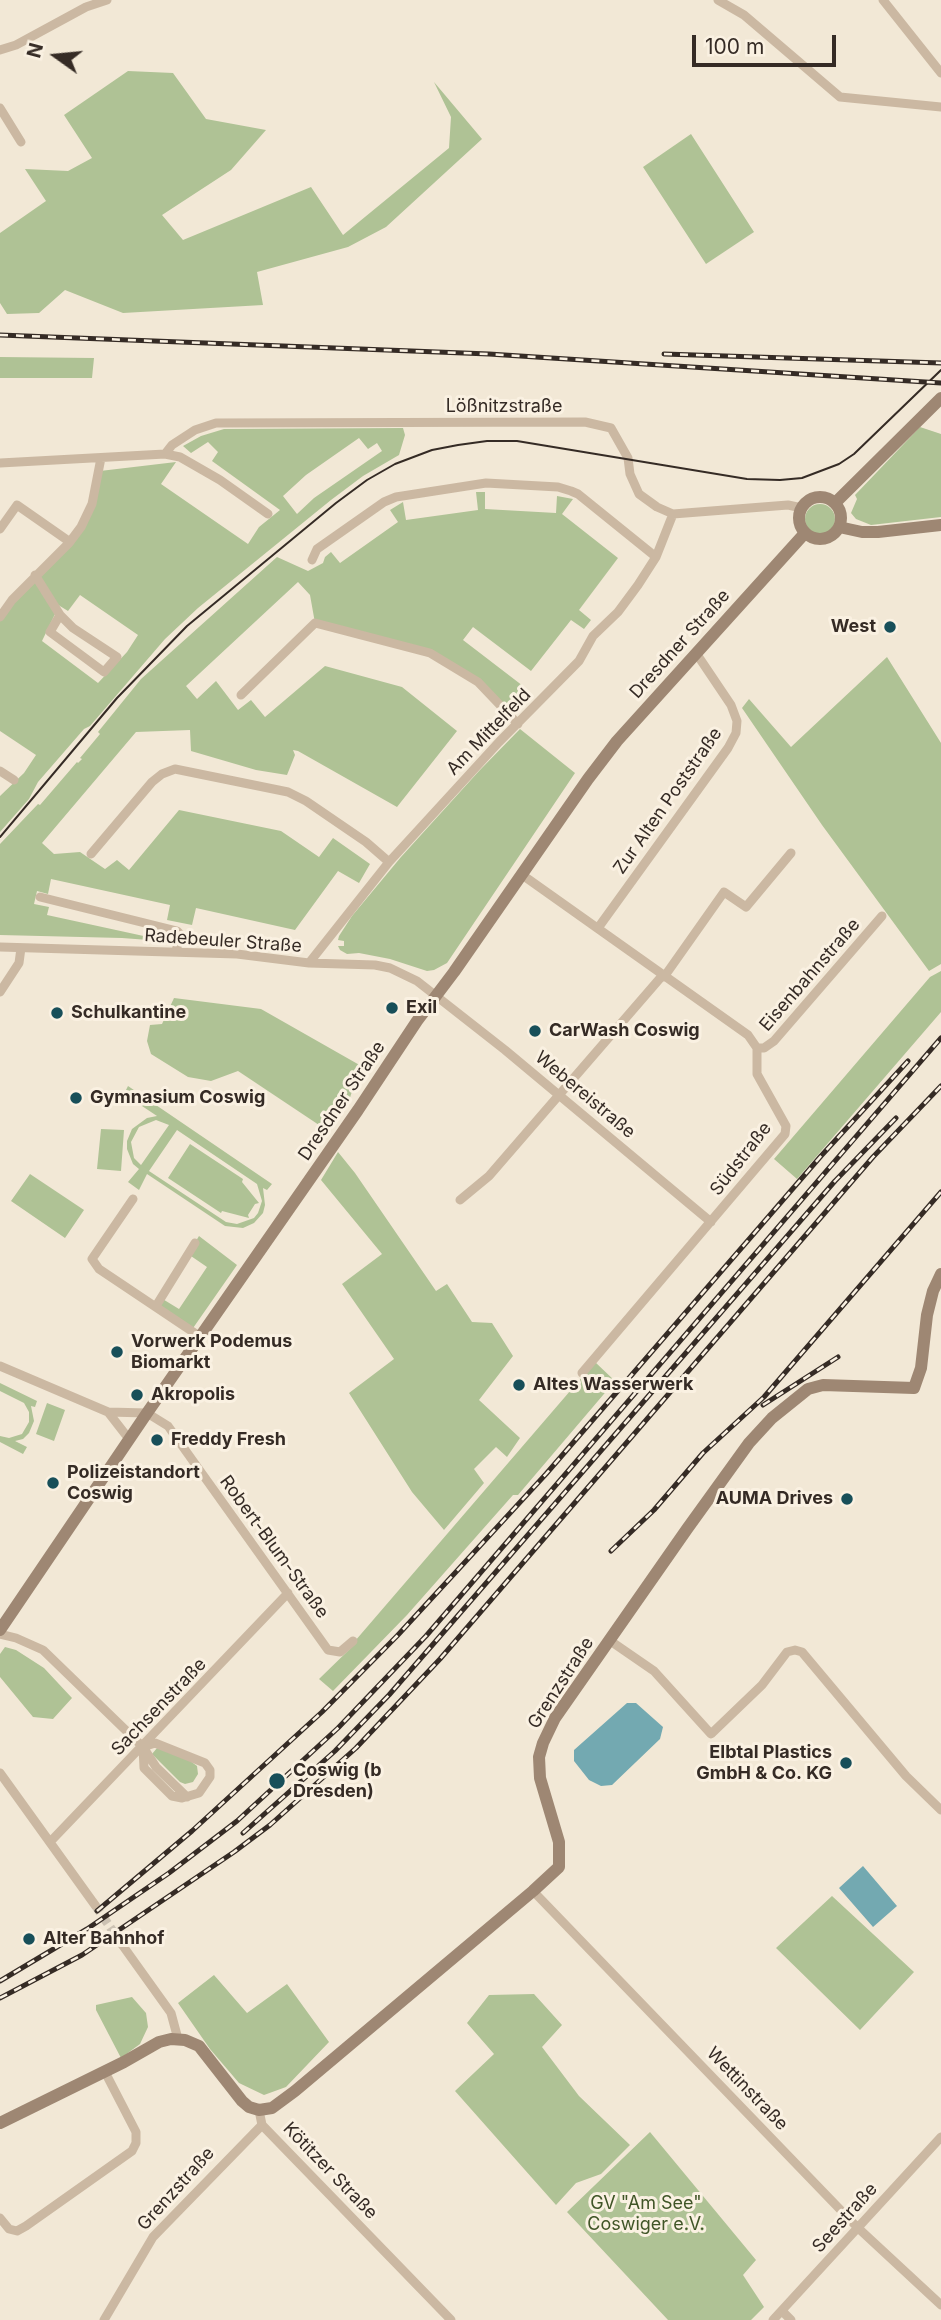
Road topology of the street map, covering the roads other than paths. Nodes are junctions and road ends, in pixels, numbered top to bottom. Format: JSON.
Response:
{"nodes":[{"id":1,"x":107,"y":0,"type":"edge"},
{"id":2,"x":718,"y":0,"type":"edge"},
{"id":3,"x":883,"y":0,"type":"edge"},
{"id":4,"x":0,"y":50,"type":"edge"},
{"id":5,"x":941,"y":73,"type":"edge"},
{"id":6,"x":941,"y":107,"type":"edge"},
{"id":7,"x":0,"y":108,"type":"edge"},
{"id":8,"x":21,"y":142,"type":"dead end"},
{"id":9,"x":941,"y":398,"type":"edge"},
{"id":10,"x":165,"y":454,"type":"junction"},
{"id":11,"x":101,"y":458,"type":"junction"},
{"id":12,"x":0,"y":463,"type":"edge"},
{"id":13,"x":835,"y":503,"type":"junction"},
{"id":14,"x":802,"y":508,"type":"junction"},
{"id":15,"x":268,"y":514,"type":"dead end"},
{"id":16,"x":673,"y":514,"type":"junction"},
{"id":17,"x":941,"y":524,"type":"edge"},
{"id":18,"x":839,"y":527,"type":"junction"},
{"id":19,"x":0,"y":529,"type":"edge"},
{"id":20,"x":805,"y":533,"type":"junction"},
{"id":21,"x":70,"y":542,"type":"junction"},
{"id":22,"x":656,"y":557,"type":"junction"},
{"id":23,"x":312,"y":560,"type":"dead end"},
{"id":24,"x":35,"y":575,"type":"junction"},
{"id":25,"x":60,"y":615,"type":"junction"},
{"id":26,"x":0,"y":617,"type":"edge"},
{"id":27,"x":696,"y":653,"type":"junction"},
{"id":28,"x":241,"y":695,"type":"dead end"},
{"id":29,"x":518,"y":724,"type":"junction"},
{"id":30,"x":0,"y":771,"type":"edge"},
{"id":31,"x":13,"y":780,"type":"dead end"},
{"id":32,"x":791,"y":853,"type":"dead end"},
{"id":33,"x":91,"y":854,"type":"dead end"},
{"id":34,"x":389,"y":862,"type":"junction"},
{"id":35,"x":521,"y":874,"type":"junction"},
{"id":36,"x":40,"y":897,"type":"dead end"},
{"id":37,"x":882,"y":916,"type":"dead end"},
{"id":38,"x":598,"y":928,"type":"junction"},
{"id":39,"x":0,"y":947,"type":"edge"},
{"id":40,"x":21,"y":948,"type":"junction"},
{"id":41,"x":176,"y":952,"type":"junction"},
{"id":42,"x":309,"y":963,"type":"junction"},
{"id":43,"x":663,"y":976,"type":"junction"},
{"id":44,"x":0,"y":992,"type":"edge"},
{"id":45,"x":436,"y":996,"type":"junction"},
{"id":46,"x":757,"y":1048,"type":"junction"},
{"id":47,"x":562,"y":1095,"type":"junction"},
{"id":48,"x":133,"y":1199,"type":"dead end"},
{"id":49,"x":460,"y":1200,"type":"dead end"},
{"id":50,"x":711,"y":1222,"type":"junction"},
{"id":51,"x":195,"y":1243,"type":"dead end"},
{"id":52,"x":941,"y":1274,"type":"edge"},
{"id":53,"x":156,"y":1306,"type":"junction"},
{"id":54,"x":201,"y":1338,"type":"junction"},
{"id":55,"x":0,"y":1366,"type":"edge"},
{"id":56,"x":582,"y":1373,"type":"dead end"},
{"id":57,"x":108,"y":1412,"type":"junction"},
{"id":58,"x":147,"y":1413,"type":"junction"},
{"id":59,"x":129,"y":1439,"type":"junction"},
{"id":60,"x":288,"y":1593,"type":"junction"},
{"id":61,"x":0,"y":1632,"type":"edge"},
{"id":62,"x":609,"y":1640,"type":"junction"},
{"id":63,"x":353,"y":1641,"type":"dead end"},
{"id":64,"x":143,"y":1748,"type":"junction"},
{"id":65,"x":0,"y":1773,"type":"edge"},
{"id":66,"x":941,"y":1810,"type":"edge"},
{"id":67,"x":51,"y":1841,"type":"junction"},
{"id":68,"x":533,"y":1891,"type":"junction"},
{"id":69,"x":95,"y":1905,"type":"tunnel mouth"},
{"id":70,"x":124,"y":1946,"type":"tunnel mouth"},
{"id":71,"x":177,"y":2039,"type":"junction"},
{"id":72,"x":105,"y":2072,"type":"junction"},
{"id":73,"x":259,"y":2110,"type":"junction"},
{"id":74,"x":0,"y":2123,"type":"edge"},
{"id":75,"x":262,"y":2125,"type":"junction"},
{"id":76,"x":941,"y":2137,"type":"edge"},
{"id":77,"x":0,"y":2218,"type":"edge"},
{"id":78,"x":857,"y":2227,"type":"junction"},
{"id":79,"x":941,"y":2305,"type":"edge"},
{"id":80,"x":782,"y":2311,"type":"junction"},
{"id":81,"x":104,"y":2320,"type":"edge"},
{"id":82,"x":451,"y":2320,"type":"edge"},
{"id":83,"x":773,"y":2320,"type":"edge"},
{"id":84,"x":791,"y":2320,"type":"edge"}],
"edges":[{"from":1,"to":4,"type":"street"},
{"from":2,"to":6,"type":"street"},
{"from":3,"to":5,"type":"street"},
{"from":7,"to":8,"type":"street"},
{"from":9,"to":13,"type":"main road"},
{"from":10,"to":11,"type":"street"},
{"from":10,"to":15,"type":"street"},
{"from":10,"to":16,"type":"street","name":"Lößnitzstraße"},
{"from":11,"to":12,"type":"street"},
{"from":11,"to":21,"type":"street"},
{"from":13,"to":14,"type":"main road"},
{"from":13,"to":18,"type":"main road"},
{"from":14,"to":16,"type":"street"},
{"from":14,"to":20,"type":"main road"},
{"from":16,"to":22,"type":"street","name":"Am Mittelfeld"},
{"from":17,"to":18,"type":"main road"},
{"from":18,"to":20,"type":"main road"},
{"from":19,"to":21,"type":"street"},
{"from":20,"to":27,"type":"main road","name":"Dresdner Straße"},
{"from":21,"to":24,"type":"street"},
{"from":22,"to":23,"type":"street"},
{"from":22,"to":29,"type":"street","name":"Am Mittelfeld"},
{"from":24,"to":25,"type":"street"},
{"from":24,"to":26,"type":"street"},
{"from":25,"to":25,"type":"street"},
{"from":27,"to":35,"type":"main road","name":"Dresdner Straße"},
{"from":27,"to":38,"type":"street","name":"Zur Alten Poststraße"},
{"from":28,"to":29,"type":"street"},
{"from":29,"to":34,"type":"street","name":"Am Mittelfeld"},
{"from":30,"to":31,"type":"street"},
{"from":32,"to":43,"type":"street"},
{"from":33,"to":34,"type":"street"},
{"from":34,"to":42,"type":"street","name":"Am Mittelfeld"},
{"from":35,"to":38,"type":"street"},
{"from":35,"to":45,"type":"main road","name":"Dresdner Straße"},
{"from":36,"to":41,"type":"street"},
{"from":37,"to":46,"type":"street","name":"Eisenbahnstraße"},
{"from":38,"to":43,"type":"street"},
{"from":39,"to":40,"type":"street","name":"Radebeuler Straße"},
{"from":40,"to":41,"type":"street","name":"Radebeuler Straße"},
{"from":40,"to":44,"type":"street"},
{"from":41,"to":42,"type":"street","name":"Radebeuler Straße"},
{"from":42,"to":45,"type":"street","name":"Radebeuler Straße"},
{"from":43,"to":46,"type":"street"},
{"from":43,"to":47,"type":"street"},
{"from":45,"to":47,"type":"street","name":"Webereistraße"},
{"from":45,"to":54,"type":"main road","name":"Dresdner Straße"},
{"from":46,"to":50,"type":"street","name":"Südstraße"},
{"from":47,"to":49,"type":"street"},
{"from":47,"to":50,"type":"street","name":"Webereistraße"},
{"from":48,"to":53,"type":"street"},
{"from":50,"to":56,"type":"street","name":"Südstraße"},
{"from":51,"to":53,"type":"street"},
{"from":52,"to":62,"type":"main road","name":"Grenzstraße"},
{"from":53,"to":54,"type":"street"},
{"from":54,"to":58,"type":"main road","name":"Dresdner Straße"},
{"from":55,"to":57,"type":"street"},
{"from":57,"to":58,"type":"street"},
{"from":57,"to":59,"type":"street"},
{"from":58,"to":59,"type":"main road","name":"Dresdner Straße"},
{"from":58,"to":60,"type":"street","name":"Robert-Blum-Straße"},
{"from":59,"to":61,"type":"main road","name":"Dresdner Straße"},
{"from":60,"to":63,"type":"street","name":"Robert-Blum-Straße"},
{"from":60,"to":64,"type":"street","name":"Sachsenstraße"},
{"from":61,"to":64,"type":"street"},
{"from":62,"to":66,"type":"street"},
{"from":62,"to":68,"type":"main road","name":"Grenzstraße"},
{"from":64,"to":64,"type":"street"},
{"from":64,"to":67,"type":"street","name":"Sachsenstraße"},
{"from":65,"to":67,"type":"street"},
{"from":67,"to":69,"type":"street"},
{"from":68,"to":73,"type":"main road","name":"Grenzstraße"},
{"from":68,"to":78,"type":"street","name":"Wettinstraße"},
{"from":70,"to":71,"type":"street"},
{"from":71,"to":72,"type":"main road"},
{"from":71,"to":73,"type":"main road"},
{"from":72,"to":74,"type":"main road"},
{"from":72,"to":77,"type":"street"},
{"from":73,"to":75,"type":"street","name":"Kötitzer Straße"},
{"from":75,"to":81,"type":"street","name":"Grenzstraße"},
{"from":75,"to":82,"type":"street","name":"Kötitzer Straße"},
{"from":76,"to":78,"type":"street","name":"Seestraße"},
{"from":78,"to":79,"type":"street","name":"Wettinstraße"},
{"from":78,"to":80,"type":"street","name":"Seestraße"},
{"from":80,"to":83,"type":"street","name":"Seestraße"},
{"from":80,"to":84,"type":"street"}]}
